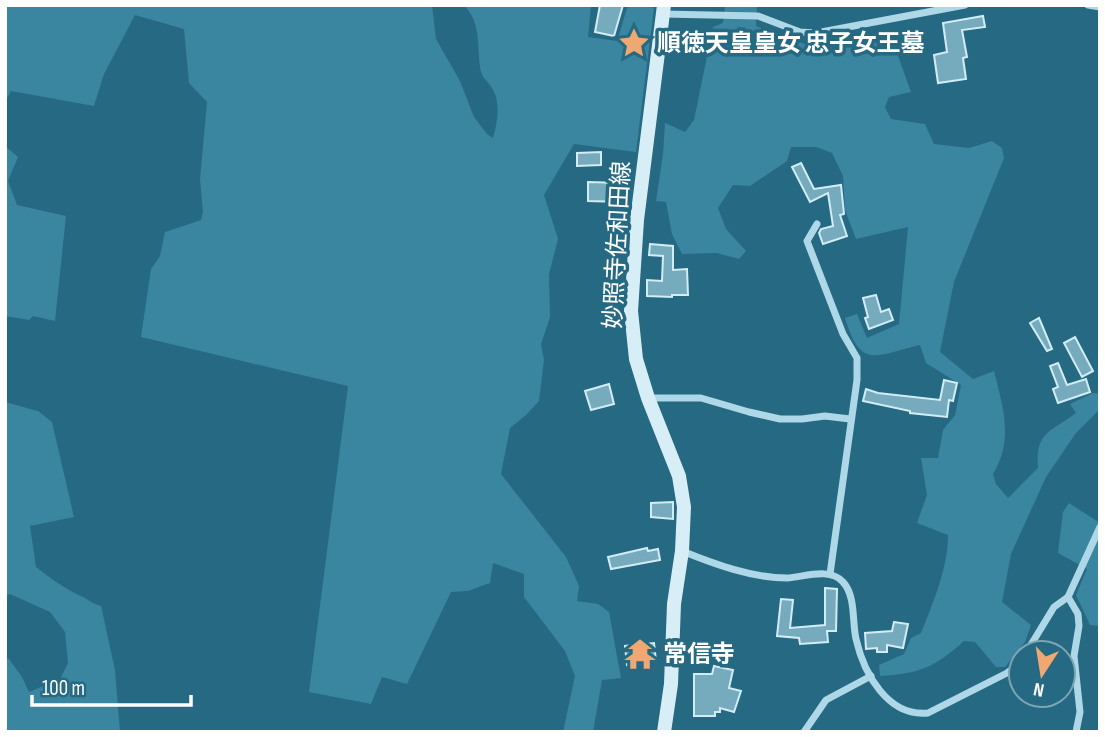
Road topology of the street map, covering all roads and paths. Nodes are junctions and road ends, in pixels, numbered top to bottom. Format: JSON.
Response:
{"nodes":[{"id":1,"x":965,"y":5,"type":"edge"},
{"id":2,"x":1088,"y":5,"type":"edge"},
{"id":3,"x":1100,"y":8,"type":"edge"},
{"id":4,"x":664,"y":10,"type":"edge"},
{"id":5,"x":817,"y":224,"type":"dead end"},
{"id":6,"x":648,"y":398,"type":"junction"},
{"id":7,"x":850,"y":419,"type":"junction"},
{"id":8,"x":1100,"y":527,"type":"edge"},
{"id":9,"x":682,"y":551,"type":"junction"},
{"id":10,"x":830,"y":574,"type":"junction"},
{"id":11,"x":1068,"y":597,"type":"junction"},
{"id":12,"x":1035,"y":639,"type":"edge"},
{"id":13,"x":1007,"y":673,"type":"edge"},
{"id":14,"x":871,"y":676,"type":"junction"},
{"id":15,"x":664,"y":732,"type":"edge"},
{"id":16,"x":804,"y":732,"type":"edge"},
{"id":17,"x":1076,"y":732,"type":"edge"}],
"edges":[{"from":1,"to":4,"type":"street"},
{"from":2,"to":3,"type":"street"},
{"from":4,"to":6,"type":"main road","name":"妙照寺佐和田線"},
{"from":5,"to":7,"type":"street"},
{"from":6,"to":7,"type":"street"},
{"from":6,"to":9,"type":"main road","name":"妙照寺佐和田線"},
{"from":7,"to":10,"type":"street"},
{"from":8,"to":11,"type":"street"},
{"from":9,"to":10,"type":"street"},
{"from":9,"to":15,"type":"main road","name":"妙照寺佐和田線"},
{"from":10,"to":14,"type":"street"},
{"from":11,"to":12,"type":"street"},
{"from":11,"to":17,"type":"street"},
{"from":13,"to":14,"type":"street"},
{"from":14,"to":16,"type":"street"}]}
